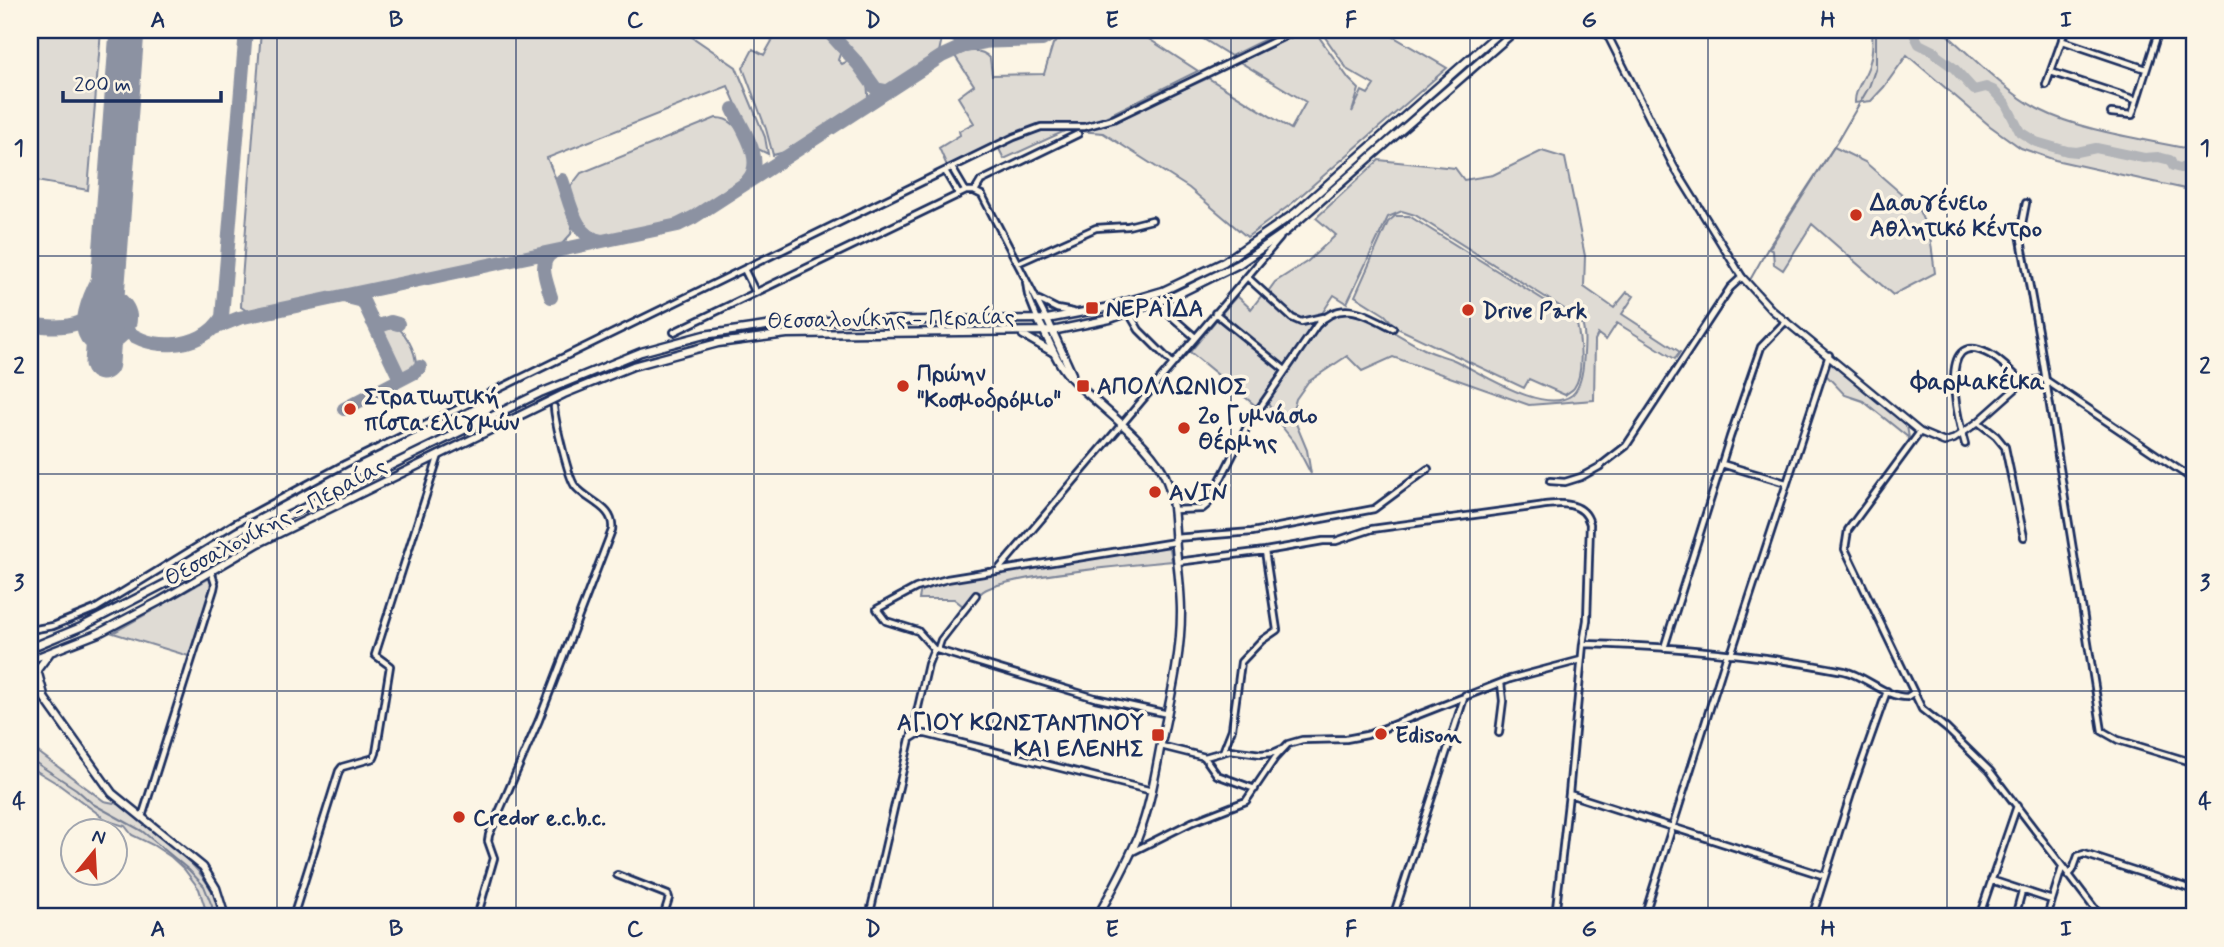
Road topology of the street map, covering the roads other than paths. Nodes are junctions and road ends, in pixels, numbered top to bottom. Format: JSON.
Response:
{"nodes":[{"id":1,"x":1297,"y":30,"type":"edge"},
{"id":2,"x":1502,"y":30,"type":"edge"},
{"id":3,"x":1516,"y":30,"type":"edge"},
{"id":4,"x":1605,"y":30,"type":"edge"},
{"id":5,"x":2065,"y":30,"type":"edge"},
{"id":6,"x":2159,"y":30,"type":"edge"},
{"id":7,"x":2062,"y":40,"type":"junction"},
{"id":8,"x":2146,"y":69,"type":"junction"},
{"id":9,"x":2050,"y":72,"type":"junction"},
{"id":10,"x":2046,"y":85,"type":"dead end"},
{"id":11,"x":2137,"y":100,"type":"junction"},
{"id":12,"x":2111,"y":113,"type":"dead end"},
{"id":13,"x":1078,"y":134,"type":"dead end"},
{"id":14,"x":952,"y":168,"type":"junction"},
{"id":15,"x":945,"y":171,"type":"junction"},
{"id":16,"x":966,"y":191,"type":"junction"},
{"id":17,"x":975,"y":191,"type":"junction"},
{"id":18,"x":958,"y":193,"type":"junction"},
{"id":19,"x":2026,"y":203,"type":"dead end"},
{"id":20,"x":1152,"y":220,"type":"dead end"},
{"id":21,"x":1285,"y":232,"type":"junction"},
{"id":22,"x":1018,"y":263,"type":"junction"},
{"id":23,"x":744,"y":270,"type":"junction"},
{"id":24,"x":1247,"y":277,"type":"junction"},
{"id":25,"x":1742,"y":277,"type":"junction"},
{"id":26,"x":1026,"y":281,"type":"junction"},
{"id":27,"x":755,"y":291,"type":"junction"},
{"id":28,"x":1037,"y":299,"type":"junction"},
{"id":29,"x":1156,"y":303,"type":"junction"},
{"id":30,"x":1088,"y":312,"type":"junction"},
{"id":31,"x":1129,"y":313,"type":"junction"},
{"id":32,"x":1215,"y":313,"type":"junction"},
{"id":33,"x":1326,"y":315,"type":"junction"},
{"id":34,"x":1047,"y":319,"type":"junction"},
{"id":35,"x":1038,"y":320,"type":"junction"},
{"id":36,"x":1786,"y":321,"type":"junction"},
{"id":37,"x":1393,"y":328,"type":"dead end"},
{"id":38,"x":674,"y":332,"type":"dead end"},
{"id":39,"x":1049,"y":332,"type":"junction"},
{"id":40,"x":1018,"y":333,"type":"junction"},
{"id":41,"x":1195,"y":337,"type":"junction"},
{"id":42,"x":1054,"y":353,"type":"junction"},
{"id":43,"x":1829,"y":355,"type":"junction"},
{"id":44,"x":1173,"y":364,"type":"junction"},
{"id":45,"x":1285,"y":370,"type":"junction"},
{"id":46,"x":2044,"y":379,"type":"junction"},
{"id":47,"x":1076,"y":382,"type":"junction"},
{"id":48,"x":2023,"y":382,"type":"junction"},
{"id":49,"x":554,"y":407,"type":"dead end"},
{"id":50,"x":1978,"y":422,"type":"junction"},
{"id":51,"x":1122,"y":426,"type":"junction"},
{"id":52,"x":1920,"y":432,"type":"junction"},
{"id":53,"x":1962,"y":434,"type":"junction"},
{"id":54,"x":1965,"y":444,"type":"dead end"},
{"id":55,"x":439,"y":455,"type":"junction"},
{"id":56,"x":1722,"y":464,"type":"junction"},
{"id":57,"x":1428,"y":469,"type":"dead end"},
{"id":58,"x":2194,"y":480,"type":"edge"},
{"id":59,"x":1549,"y":481,"type":"dead end"},
{"id":60,"x":1786,"y":483,"type":"junction"},
{"id":61,"x":1172,"y":507,"type":"junction"},
{"id":62,"x":2024,"y":537,"type":"dead end"},
{"id":63,"x":1175,"y":542,"type":"junction"},
{"id":64,"x":1265,"y":551,"type":"junction"},
{"id":65,"x":1177,"y":559,"type":"junction"},
{"id":66,"x":999,"y":569,"type":"junction"},
{"id":67,"x":211,"y":571,"type":"junction"},
{"id":68,"x":976,"y":595,"type":"dead end"},
{"id":69,"x":30,"y":629,"type":"edge"},
{"id":70,"x":41,"y":644,"type":"junction"},
{"id":71,"x":1583,"y":644,"type":"junction"},
{"id":72,"x":30,"y":648,"type":"edge"},
{"id":73,"x":1664,"y":648,"type":"junction"},
{"id":74,"x":936,"y":649,"type":"junction"},
{"id":75,"x":49,"y":653,"type":"junction"},
{"id":76,"x":1729,"y":654,"type":"junction"},
{"id":77,"x":30,"y":659,"type":"edge"},
{"id":78,"x":1581,"y":660,"type":"junction"},
{"id":79,"x":32,"y":681,"type":"edge"},
{"id":80,"x":1501,"y":683,"type":"junction"},
{"id":81,"x":1887,"y":691,"type":"junction"},
{"id":82,"x":1913,"y":693,"type":"junction"},
{"id":83,"x":44,"y":695,"type":"junction"},
{"id":84,"x":1465,"y":695,"type":"junction"},
{"id":85,"x":1168,"y":714,"type":"junction"},
{"id":86,"x":912,"y":732,"type":"junction"},
{"id":87,"x":1499,"y":733,"type":"dead end"},
{"id":88,"x":919,"y":734,"type":"junction"},
{"id":89,"x":910,"y":739,"type":"junction"},
{"id":90,"x":1288,"y":744,"type":"junction"},
{"id":91,"x":1161,"y":746,"type":"junction"},
{"id":92,"x":1223,"y":752,"type":"junction"},
{"id":93,"x":1205,"y":757,"type":"junction"},
{"id":94,"x":2194,"y":763,"type":"edge"},
{"id":95,"x":1255,"y":789,"type":"junction"},
{"id":96,"x":1152,"y":791,"type":"junction"},
{"id":97,"x":1569,"y":794,"type":"junction"},
{"id":98,"x":2017,"y":806,"type":"junction"},
{"id":99,"x":142,"y":817,"type":"junction"},
{"id":100,"x":1672,"y":828,"type":"junction"},
{"id":101,"x":1131,"y":853,"type":"junction"},
{"id":102,"x":2062,"y":868,"type":"junction"},
{"id":103,"x":617,"y":875,"type":"dead end"},
{"id":104,"x":1825,"y":876,"type":"junction"},
{"id":105,"x":2068,"y":876,"type":"junction"},
{"id":106,"x":1991,"y":880,"type":"junction"},
{"id":107,"x":2194,"y":890,"type":"edge"},
{"id":108,"x":2022,"y":891,"type":"junction"},
{"id":109,"x":2052,"y":900,"type":"junction"},
{"id":110,"x":225,"y":917,"type":"edge"},
{"id":111,"x":293,"y":917,"type":"edge"},
{"id":112,"x":477,"y":917,"type":"edge"},
{"id":113,"x":663,"y":917,"type":"edge"},
{"id":114,"x":869,"y":917,"type":"edge"},
{"id":115,"x":1097,"y":917,"type":"edge"},
{"id":116,"x":1393,"y":917,"type":"edge"},
{"id":117,"x":1555,"y":917,"type":"edge"},
{"id":118,"x":1644,"y":917,"type":"edge"},
{"id":119,"x":1812,"y":917,"type":"edge"},
{"id":120,"x":1979,"y":917,"type":"edge"},
{"id":121,"x":2015,"y":917,"type":"edge"},
{"id":122,"x":2047,"y":917,"type":"edge"},
{"id":123,"x":2101,"y":917,"type":"edge"}],
"edges":[{"from":1,"to":14,"type":"street"},
{"from":2,"to":30,"type":"main road","name":"Θεσσαλονίκης - Περαίας"},
{"from":3,"to":21,"type":"main road","name":"Θεσσαλονίκης - Περαίας"},
{"from":4,"to":25,"type":"street"},
{"from":5,"to":7,"type":"street"},
{"from":6,"to":8,"type":"street"},
{"from":7,"to":8,"type":"street"},
{"from":7,"to":9,"type":"street"},
{"from":8,"to":11,"type":"street"},
{"from":9,"to":10,"type":"street"},
{"from":9,"to":11,"type":"street"},
{"from":11,"to":12,"type":"street"},
{"from":13,"to":17,"type":"street"},
{"from":14,"to":15,"type":"street"},
{"from":14,"to":16,"type":"street"},
{"from":15,"to":18,"type":"street"},
{"from":15,"to":23,"type":"street"},
{"from":16,"to":17,"type":"street"},
{"from":16,"to":18,"type":"street"},
{"from":17,"to":22,"type":"street"},
{"from":18,"to":27,"type":"street"},
{"from":19,"to":46,"type":"street"},
{"from":20,"to":22,"type":"street"},
{"from":21,"to":24,"type":"street"},
{"from":21,"to":29,"type":"main road","name":"Θεσσαλονίκης - Περαίας"},
{"from":22,"to":26,"type":"street"},
{"from":23,"to":27,"type":"street"},
{"from":23,"to":69,"type":"street"},
{"from":24,"to":32,"type":"street"},
{"from":24,"to":33,"type":"street"},
{"from":25,"to":36,"type":"street"},
{"from":25,"to":59,"type":"street"},
{"from":26,"to":28,"type":"street"},
{"from":26,"to":35,"type":"street"},
{"from":27,"to":38,"type":"street"},
{"from":28,"to":30,"type":"street"},
{"from":28,"to":34,"type":"street"},
{"from":29,"to":31,"type":"main road","name":"Θεσσαλονίκης - Περαίας"},
{"from":29,"to":41,"type":"street"},
{"from":30,"to":34,"type":"main road","name":"Θεσσαλονίκης - Περαίας"},
{"from":31,"to":39,"type":"main road","name":"Θεσσαλονίκης - Περαίας"},
{"from":31,"to":44,"type":"street"},
{"from":32,"to":41,"type":"street"},
{"from":32,"to":45,"type":"street"},
{"from":33,"to":37,"type":"street"},
{"from":33,"to":45,"type":"street"},
{"from":34,"to":35,"type":"main road","name":"Θεσσαλονίκης - Περαίας"},
{"from":34,"to":39,"type":"main road"},
{"from":35,"to":39,"type":"main road"},
{"from":35,"to":70,"type":"main road","name":"Θεσσαλονίκης - Περαίας"},
{"from":36,"to":43,"type":"street"},
{"from":36,"to":56,"type":"street"},
{"from":39,"to":40,"type":"main road","name":"Θεσσαλονίκης - Περαίας"},
{"from":39,"to":42,"type":"main road"},
{"from":39,"to":47,"type":"main road"},
{"from":40,"to":42,"type":"main road"},
{"from":40,"to":55,"type":"main road","name":"Θεσσαλονίκης - Περαίας"},
{"from":41,"to":44,"type":"street"},
{"from":42,"to":47,"type":"main road"},
{"from":43,"to":52,"type":"street"},
{"from":43,"to":60,"type":"street"},
{"from":44,"to":51,"type":"street"},
{"from":45,"to":61,"type":"street"},
{"from":46,"to":48,"type":"street"},
{"from":46,"to":58,"type":"street"},
{"from":46,"to":94,"type":"street"},
{"from":47,"to":51,"type":"main road"},
{"from":48,"to":50,"type":"street"},
{"from":48,"to":53,"type":"street"},
{"from":49,"to":112,"type":"street"},
{"from":50,"to":53,"type":"street"},
{"from":50,"to":62,"type":"street"},
{"from":51,"to":61,"type":"main road"},
{"from":51,"to":66,"type":"street"},
{"from":52,"to":53,"type":"street"},
{"from":52,"to":82,"type":"street"},
{"from":53,"to":54,"type":"street"},
{"from":55,"to":67,"type":"main road","name":"Θεσσαλονίκης - Περαίας"},
{"from":55,"to":111,"type":"street"},
{"from":56,"to":60,"type":"street"},
{"from":56,"to":73,"type":"street"},
{"from":57,"to":63,"type":"street"},
{"from":60,"to":76,"type":"street"},
{"from":61,"to":63,"type":"main road"},
{"from":63,"to":65,"type":"main road"},
{"from":63,"to":66,"type":"street"},
{"from":64,"to":65,"type":"street"},
{"from":64,"to":71,"type":"street"},
{"from":64,"to":92,"type":"street"},
{"from":65,"to":85,"type":"main road"},
{"from":66,"to":74,"type":"street"},
{"from":67,"to":75,"type":"main road","name":"Θεσσαλονίκης - Περαίας"},
{"from":67,"to":99,"type":"street"},
{"from":68,"to":74,"type":"street"},
{"from":70,"to":72,"type":"main road","name":"Θεσσαλονίκης - Περαίας"},
{"from":70,"to":77,"type":"main road"},
{"from":71,"to":73,"type":"street"},
{"from":71,"to":78,"type":"street"},
{"from":73,"to":76,"type":"street"},
{"from":74,"to":85,"type":"street"},
{"from":74,"to":86,"type":"street"},
{"from":75,"to":77,"type":"main road","name":"Θεσσαλονίκης - Περαίας"},
{"from":75,"to":83,"type":"main road"},
{"from":76,"to":81,"type":"street"},
{"from":76,"to":100,"type":"street"},
{"from":78,"to":80,"type":"street"},
{"from":78,"to":97,"type":"street"},
{"from":79,"to":83,"type":"main road"},
{"from":80,"to":84,"type":"street"},
{"from":80,"to":87,"type":"street"},
{"from":81,"to":82,"type":"street"},
{"from":81,"to":104,"type":"street"},
{"from":82,"to":98,"type":"street"},
{"from":83,"to":99,"type":"main road"},
{"from":84,"to":90,"type":"street"},
{"from":84,"to":116,"type":"street"},
{"from":85,"to":91,"type":"main road"},
{"from":86,"to":88,"type":"street"},
{"from":86,"to":89,"type":"street"},
{"from":88,"to":89,"type":"street"},
{"from":88,"to":96,"type":"street"},
{"from":89,"to":114,"type":"street"},
{"from":90,"to":92,"type":"street"},
{"from":90,"to":95,"type":"street"},
{"from":91,"to":93,"type":"street"},
{"from":91,"to":96,"type":"main road"},
{"from":92,"to":93,"type":"street"},
{"from":93,"to":95,"type":"street"},
{"from":95,"to":101,"type":"street"},
{"from":96,"to":101,"type":"main road"},
{"from":97,"to":100,"type":"street"},
{"from":97,"to":117,"type":"street"},
{"from":98,"to":102,"type":"street"},
{"from":98,"to":106,"type":"street"},
{"from":99,"to":110,"type":"main road"},
{"from":100,"to":104,"type":"street"},
{"from":100,"to":118,"type":"street"},
{"from":101,"to":115,"type":"main road"},
{"from":102,"to":105,"type":"street"},
{"from":102,"to":109,"type":"street"},
{"from":103,"to":113,"type":"street"},
{"from":104,"to":119,"type":"street"},
{"from":105,"to":107,"type":"street"},
{"from":105,"to":123,"type":"street"},
{"from":106,"to":108,"type":"street"},
{"from":106,"to":120,"type":"street"},
{"from":108,"to":109,"type":"street"},
{"from":108,"to":121,"type":"street"},
{"from":109,"to":122,"type":"street"}]}
